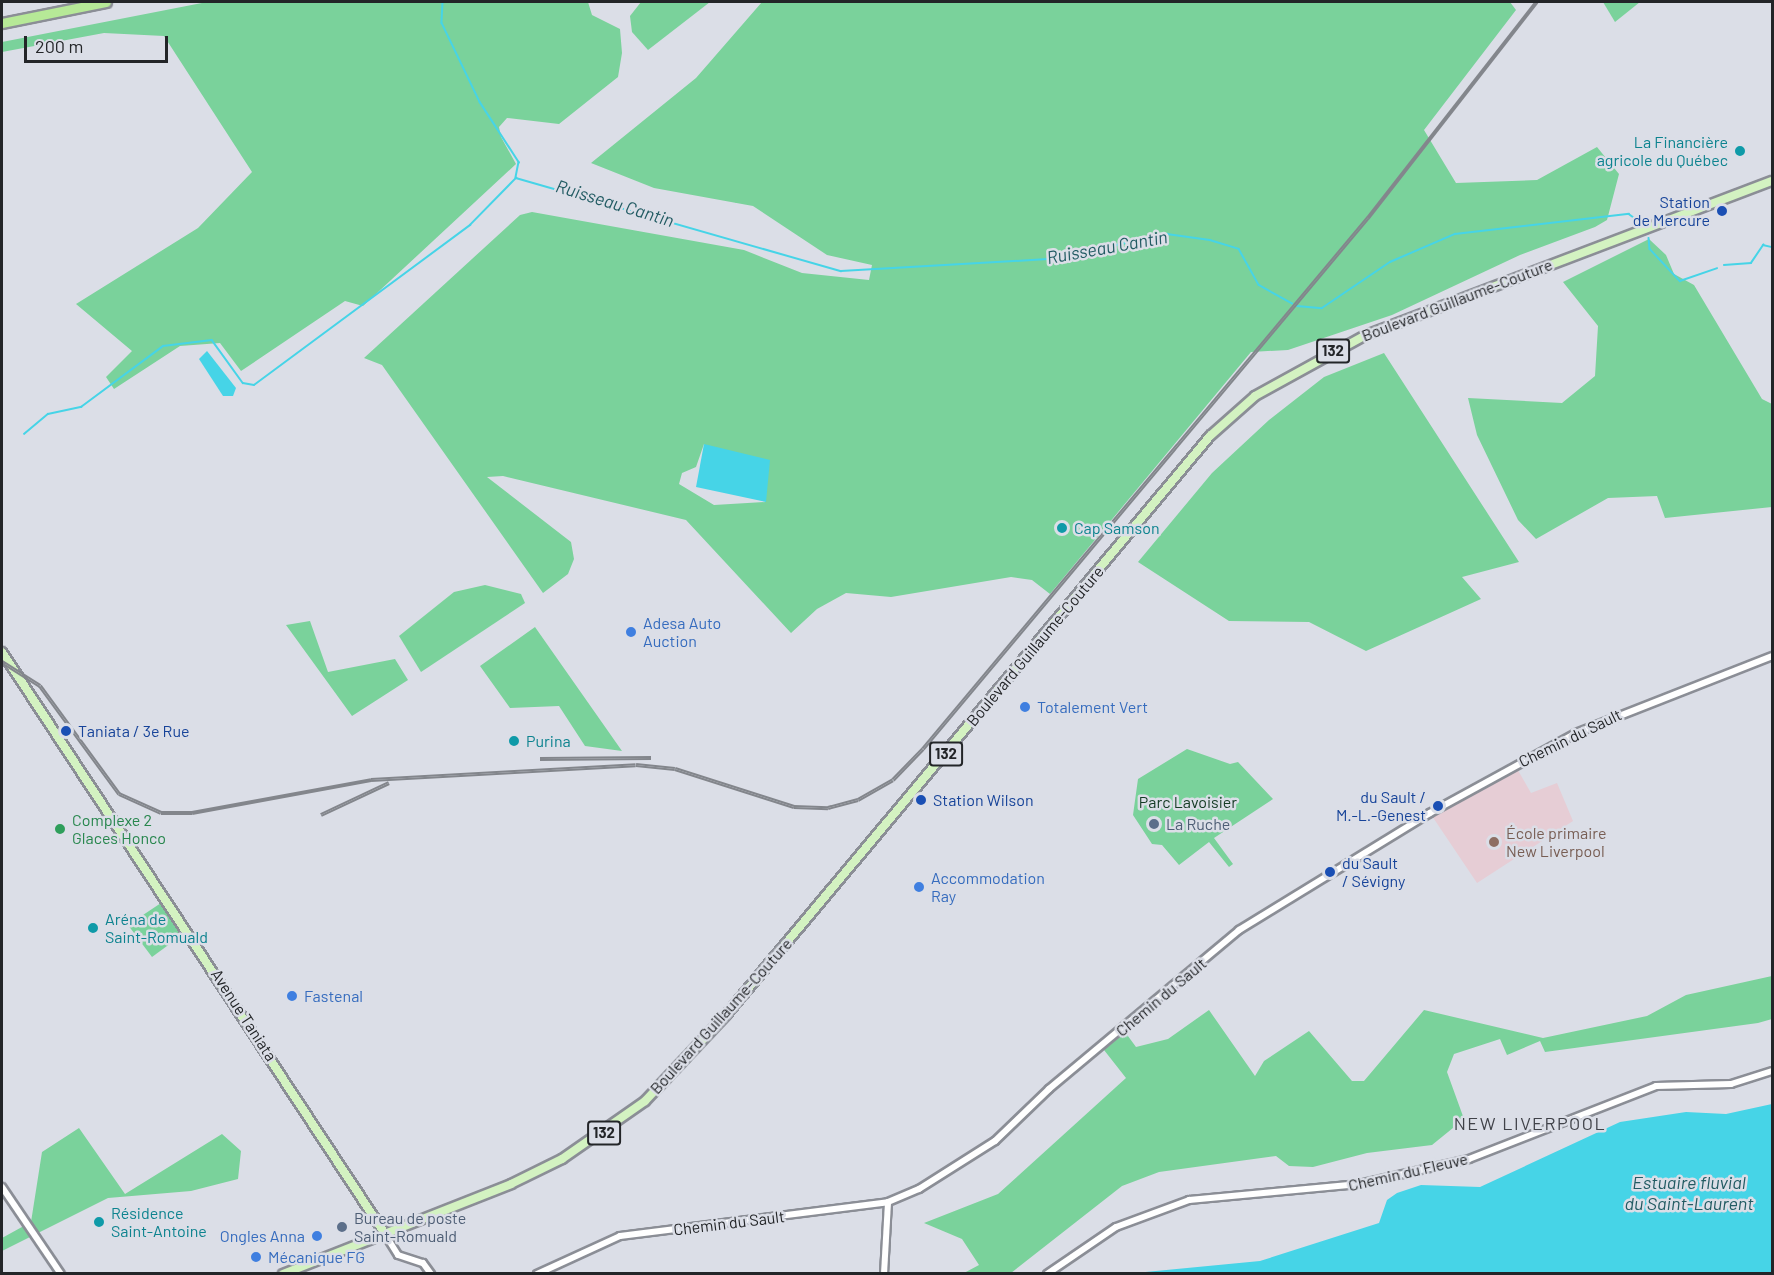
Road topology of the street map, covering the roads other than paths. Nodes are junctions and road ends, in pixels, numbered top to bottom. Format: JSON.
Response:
{"nodes":[{"id":1,"x":106,"y":2,"type":"edge"},
{"id":2,"x":2,"y":22,"type":"edge"},
{"id":3,"x":1773,"y":182,"type":"edge"},
{"id":4,"x":2,"y":652,"type":"edge"},
{"id":5,"x":1773,"y":656,"type":"edge"},
{"id":6,"x":1773,"y":1071,"type":"edge"},
{"id":7,"x":2,"y":1187,"type":"edge"},
{"id":8,"x":888,"y":1202,"type":"junction"},
{"id":9,"x":383,"y":1231,"type":"junction"},
{"id":10,"x":61,"y":1274,"type":"edge"},
{"id":11,"x":283,"y":1274,"type":"edge"},
{"id":12,"x":431,"y":1274,"type":"edge"},
{"id":13,"x":537,"y":1274,"type":"edge"},
{"id":14,"x":884,"y":1274,"type":"edge"},
{"id":15,"x":1047,"y":1274,"type":"edge"}],
"edges":[{"from":1,"to":2,"type":"highway"},
{"from":3,"to":9,"type":"main road","name":"Boulevard Guillaume-Couture","number":"132"},
{"from":4,"to":9,"type":"main road","name":"Avenue Taniata"},
{"from":5,"to":8,"type":"street","name":"Chemin du Sault"},
{"from":6,"to":15,"type":"street","name":"Chemin du Fleuve"},
{"from":7,"to":10,"type":"street"},
{"from":8,"to":13,"type":"street","name":"Chemin du Sault"},
{"from":8,"to":14,"type":"street"},
{"from":9,"to":11,"type":"main road","name":"Boulevard Guillaume-Couture","number":"132"},
{"from":9,"to":12,"type":"street"}]}
